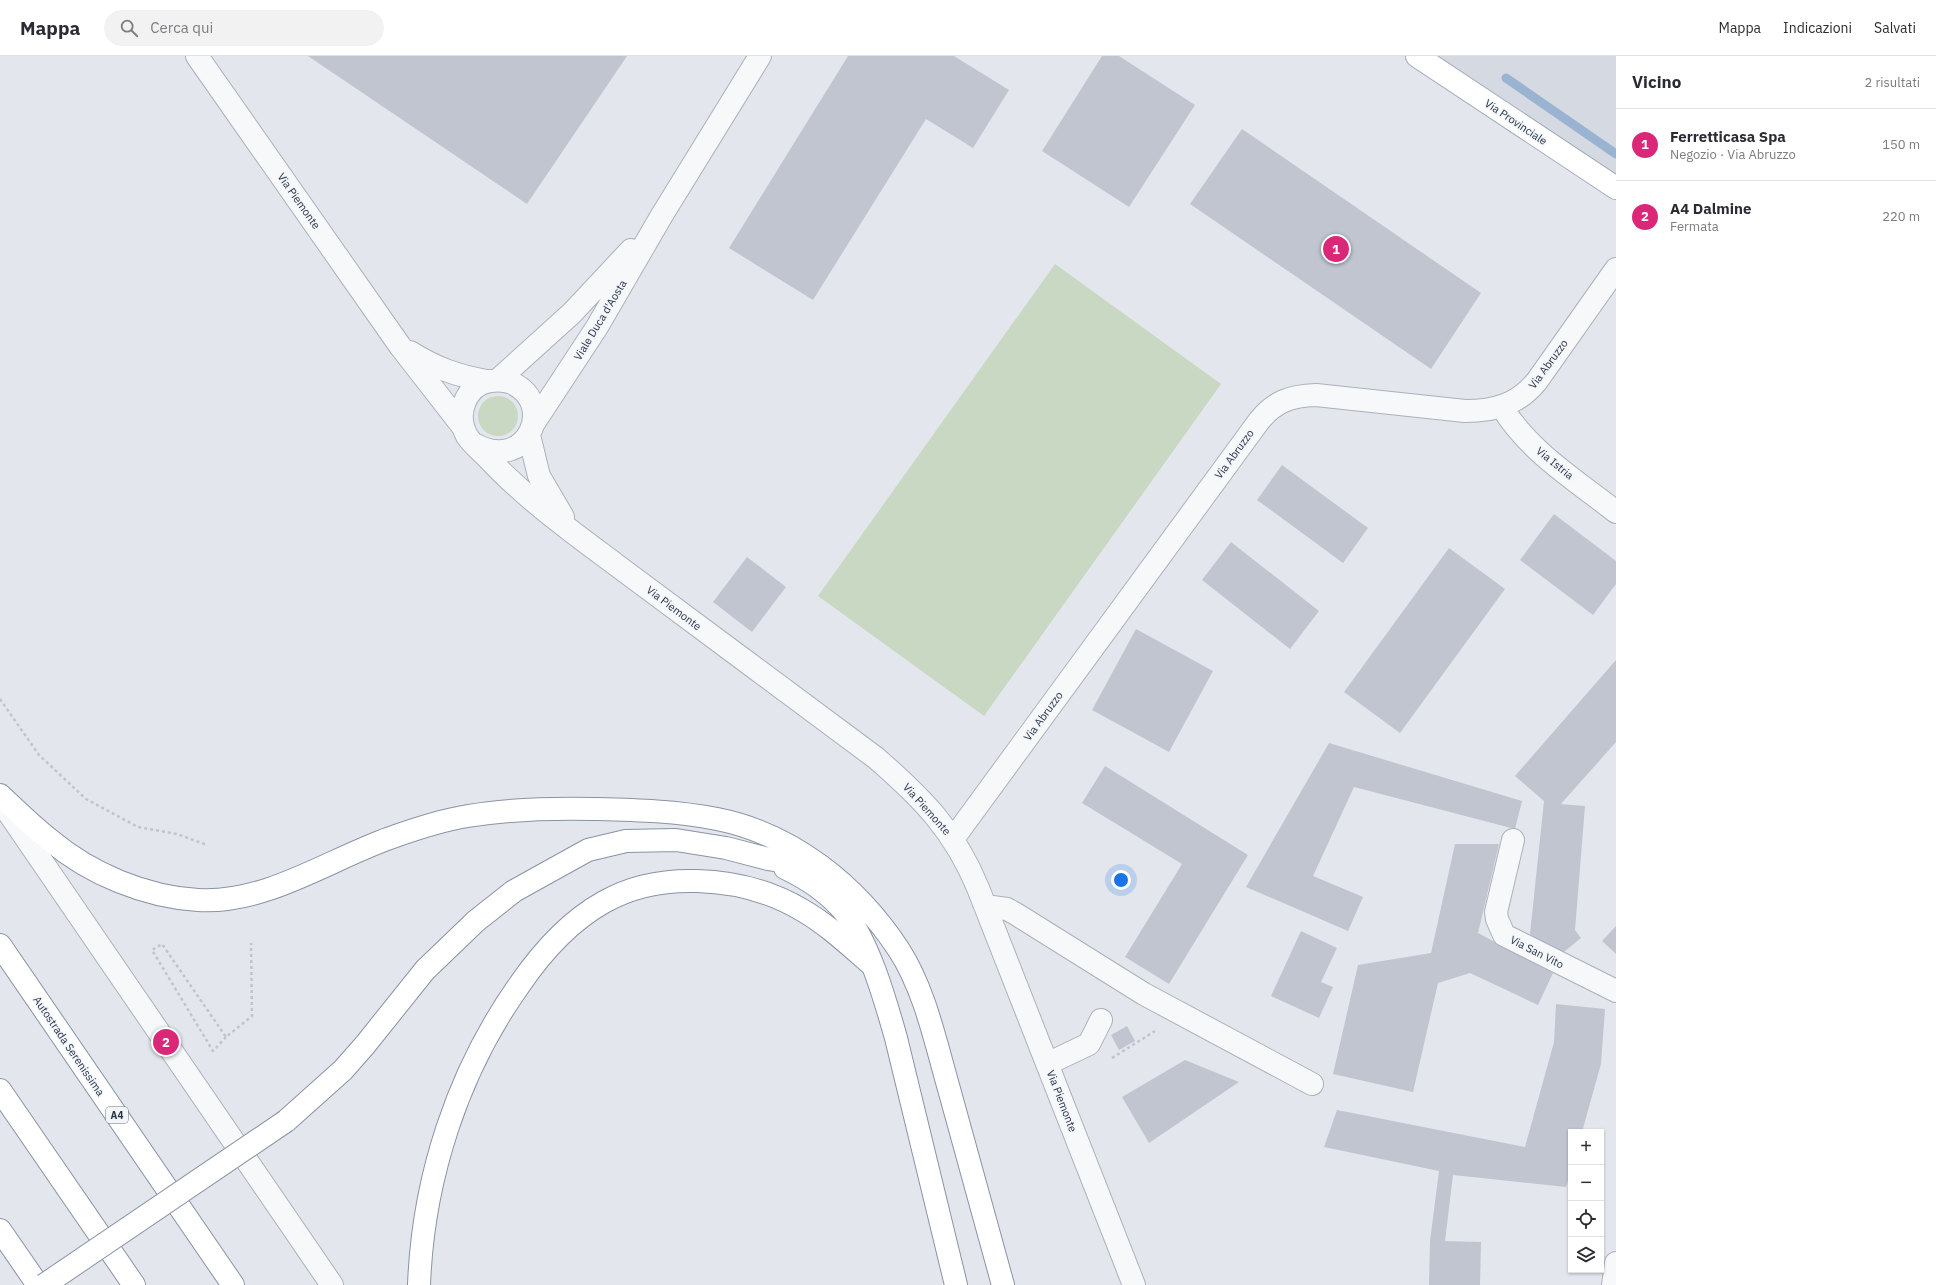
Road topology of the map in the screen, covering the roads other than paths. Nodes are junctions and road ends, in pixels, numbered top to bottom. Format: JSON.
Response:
{"nodes":[{"id":1,"x":197,"y":56,"type":"edge"},
{"id":2,"x":760,"y":56,"type":"edge"},
{"id":3,"x":1417,"y":56,"type":"edge"},
{"id":4,"x":1616,"y":188,"type":"edge"},
{"id":5,"x":662,"y":215,"type":"junction"},
{"id":6,"x":1616,"y":269,"type":"edge"},
{"id":7,"x":400,"y":346,"type":"junction"},
{"id":8,"x":492,"y":381,"type":"junction"},
{"id":9,"x":1502,"y":408,"type":"junction"},
{"id":10,"x":463,"y":427,"type":"junction"},
{"id":11,"x":531,"y":429,"type":"junction"},
{"id":12,"x":476,"y":445,"type":"junction"},
{"id":13,"x":1616,"y":512,"type":"edge"},
{"id":14,"x":574,"y":533,"type":"junction"},
{"id":15,"x":0,"y":794,"type":"edge"},
{"id":16,"x":0,"y":799,"type":"edge"},
{"id":17,"x":953,"y":839,"type":"junction"},
{"id":18,"x":1513,"y":840,"type":"dead end"},
{"id":19,"x":768,"y":859,"type":"junction"},
{"id":20,"x":826,"y":869,"type":"junction"},
{"id":21,"x":985,"y":906,"type":"junction"},
{"id":22,"x":0,"y":945,"type":"edge"},
{"id":23,"x":872,"y":965,"type":"junction"},
{"id":24,"x":1616,"y":991,"type":"edge"},
{"id":25,"x":1101,"y":1020,"type":"dead end"},
{"id":26,"x":1047,"y":1064,"type":"junction"},
{"id":27,"x":1312,"y":1084,"type":"dead end"},
{"id":28,"x":0,"y":1090,"type":"edge"},
{"id":29,"x":0,"y":1230,"type":"edge"},
{"id":30,"x":1616,"y":1263,"type":"edge"},
{"id":31,"x":38,"y":1285,"type":"edge"},
{"id":32,"x":44,"y":1285,"type":"edge"},
{"id":33,"x":134,"y":1285,"type":"edge"},
{"id":34,"x":233,"y":1285,"type":"edge"},
{"id":35,"x":332,"y":1285,"type":"edge"},
{"id":36,"x":419,"y":1285,"type":"edge"},
{"id":37,"x":956,"y":1285,"type":"edge"},
{"id":38,"x":1003,"y":1285,"type":"edge"},
{"id":39,"x":1134,"y":1285,"type":"edge"},
{"id":40,"x":1613,"y":1285,"type":"edge"}],
"edges":[{"from":1,"to":7,"type":"street","name":"Via Piemonte"},
{"from":2,"to":5,"type":"street","name":"Viale Duca d'Aosta"},
{"from":3,"to":4,"type":"main road","name":"Via Provinciale"},
{"from":5,"to":8,"type":"street","name":"Viale Duca d'Aosta"},
{"from":5,"to":11,"type":"street","name":"Viale Duca d'Aosta"},
{"from":6,"to":9,"type":"street","name":"Via Abruzzo"},
{"from":7,"to":8,"type":"street","name":"Via Piemonte"},
{"from":7,"to":10,"type":"street","name":"Via Piemonte"},
{"from":8,"to":10,"type":"street"},
{"from":8,"to":11,"type":"street","name":"Via Piemonte"},
{"from":9,"to":13,"type":"street","name":"Via Istria"},
{"from":9,"to":17,"type":"street","name":"Via Abruzzo"},
{"from":10,"to":12,"type":"street","name":"Via Piemonte"},
{"from":11,"to":12,"type":"street"},
{"from":11,"to":14,"type":"street","name":"Via Piemonte"},
{"from":12,"to":14,"type":"street","name":"Via Piemonte"},
{"from":14,"to":17,"type":"street","name":"Via Piemonte"},
{"from":15,"to":20,"type":"main road"},
{"from":16,"to":35,"type":"street"},
{"from":17,"to":21,"type":"street","name":"Via Piemonte"},
{"from":18,"to":24,"type":"street","name":"Via San Vito"},
{"from":19,"to":20,"type":"main road"},
{"from":19,"to":23,"type":"main road"},
{"from":19,"to":32,"type":"main road","bridge":true},
{"from":20,"to":38,"type":"main road"},
{"from":21,"to":26,"type":"street","name":"Via Piemonte"},
{"from":21,"to":27,"type":"street"},
{"from":22,"to":34,"type":"main road","name":"Autostrada Serenissima","number":"A4"},
{"from":23,"to":36,"type":"main road"},
{"from":23,"to":37,"type":"main road"},
{"from":25,"to":26,"type":"street"},
{"from":26,"to":39,"type":"street","name":"Via Piemonte"},
{"from":28,"to":33,"type":"main road"},
{"from":29,"to":31,"type":"main road"},
{"from":30,"to":40,"type":"street"}]}
